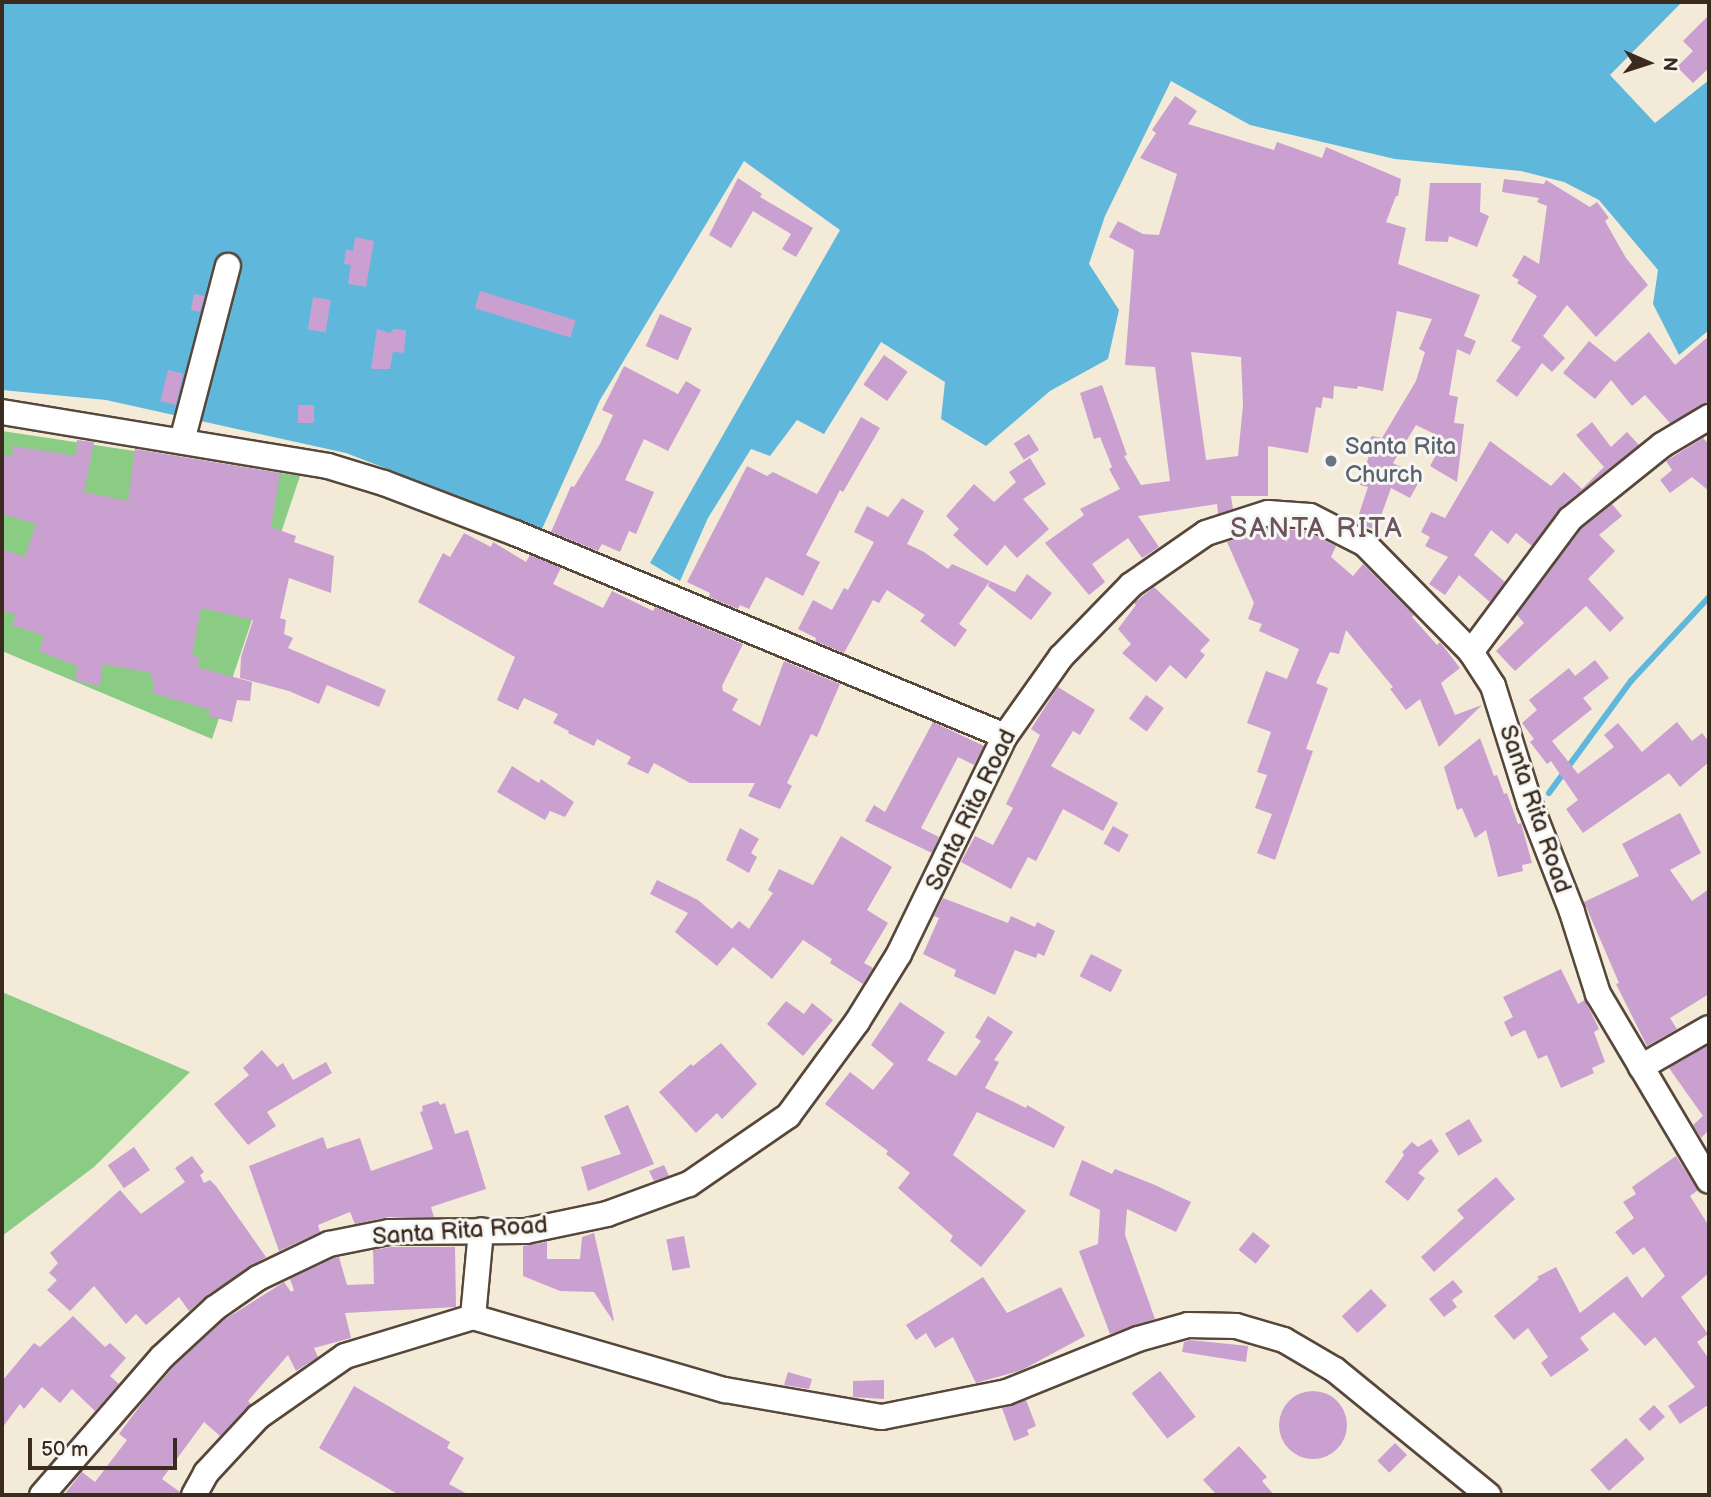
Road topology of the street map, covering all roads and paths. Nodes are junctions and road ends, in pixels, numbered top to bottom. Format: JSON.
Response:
{"nodes":[{"id":1,"x":228,"y":266,"type":"dead end"},
{"id":2,"x":2,"y":412,"type":"edge"},
{"id":3,"x":1709,"y":417,"type":"edge"},
{"id":4,"x":182,"y":441,"type":"junction"},
{"id":5,"x":1471,"y":652,"type":"junction"},
{"id":6,"x":1004,"y":736,"type":"junction"},
{"id":7,"x":1709,"y":1028,"type":"edge"},
{"id":8,"x":1642,"y":1067,"type":"junction"},
{"id":9,"x":1709,"y":1181,"type":"edge"},
{"id":10,"x":481,"y":1230,"type":"junction"},
{"id":11,"x":474,"y":1317,"type":"junction"},
{"id":12,"x":42,"y":1495,"type":"edge"},
{"id":13,"x":194,"y":1495,"type":"edge"},
{"id":14,"x":1488,"y":1495,"type":"edge"}],
"edges":[{"from":1,"to":4,"type":"street"},
{"from":2,"to":4,"type":"street"},
{"from":3,"to":5,"type":"street"},
{"from":4,"to":6,"type":"street"},
{"from":5,"to":6,"type":"street","name":"Santa Rita Road"},
{"from":5,"to":8,"type":"street","name":"Santa Rita Road"},
{"from":6,"to":10,"type":"street","name":"Santa Rita Road"},
{"from":7,"to":8,"type":"street"},
{"from":8,"to":9,"type":"street","name":"Santa Rita Road"},
{"from":10,"to":11,"type":"street"},
{"from":10,"to":12,"type":"street","name":"Santa Rita Road"},
{"from":11,"to":13,"type":"street"},
{"from":11,"to":14,"type":"street"}]}
